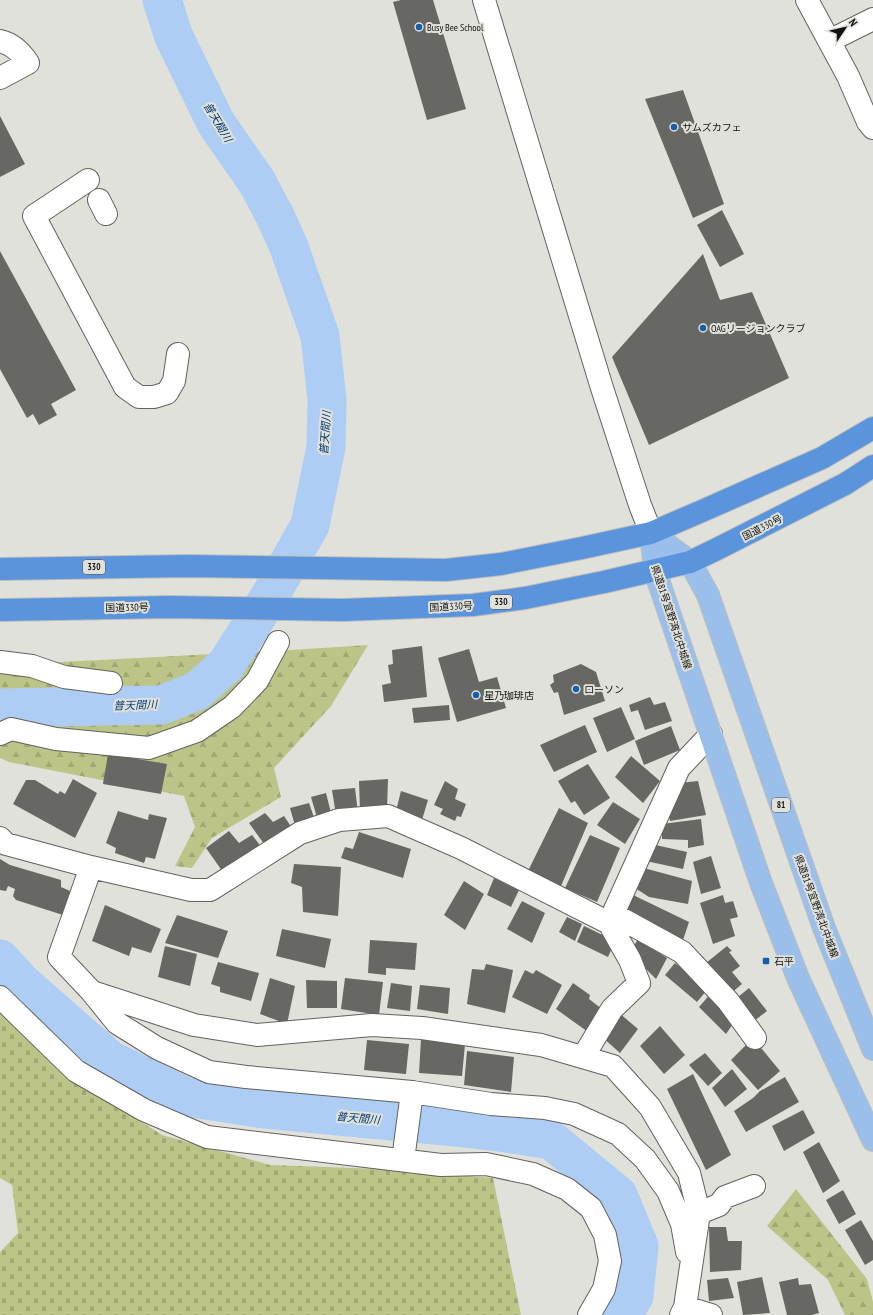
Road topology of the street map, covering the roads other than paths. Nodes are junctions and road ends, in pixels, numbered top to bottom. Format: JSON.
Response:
{"nodes":[{"id":1,"x":484,"y":0,"type":"edge"},
{"id":2,"x":808,"y":0,"type":"edge"},
{"id":3,"x":873,"y":19,"type":"edge"},
{"id":4,"x":0,"y":41,"type":"edge"},
{"id":5,"x":829,"y":41,"type":"junction"},
{"id":6,"x":0,"y":78,"type":"edge"},
{"id":7,"x":873,"y":128,"type":"edge"},
{"id":8,"x":88,"y":180,"type":"dead end"},
{"id":9,"x":178,"y":354,"type":"dead end"},
{"id":10,"x":873,"y":428,"type":"edge"},
{"id":11,"x":873,"y":466,"type":"edge"},
{"id":12,"x":650,"y":532,"type":"junction"},
{"id":13,"x":690,"y":562,"type":"junction"},
{"id":14,"x":0,"y":569,"type":"edge"},
{"id":15,"x":655,"y":571,"type":"junction"},
{"id":16,"x":0,"y":610,"type":"edge"},
{"id":17,"x":278,"y":642,"type":"dead end"},
{"id":18,"x":0,"y":662,"type":"edge"},
{"id":19,"x":111,"y":683,"type":"dead end"},
{"id":20,"x":0,"y":734,"type":"edge"},
{"id":21,"x":711,"y":734,"type":"junction"},
{"id":22,"x":0,"y":838,"type":"edge"},
{"id":23,"x":91,"y":867,"type":"junction"},
{"id":24,"x":611,"y":919,"type":"junction"},
{"id":25,"x":92,"y":992,"type":"junction"},
{"id":26,"x":0,"y":997,"type":"edge"},
{"id":27,"x":755,"y":1038,"type":"dead end"},
{"id":28,"x":873,"y":1049,"type":"edge"},
{"id":29,"x":583,"y":1057,"type":"junction"},
{"id":30,"x":412,"y":1093,"type":"junction"},
{"id":31,"x":873,"y":1140,"type":"edge"},
{"id":32,"x":403,"y":1159,"type":"junction"},
{"id":33,"x":754,"y":1186,"type":"dead end"},
{"id":34,"x":699,"y":1213,"type":"junction"},
{"id":35,"x":690,"y":1270,"type":"junction"},
{"id":36,"x":683,"y":1311,"type":"edge"},
{"id":37,"x":589,"y":1315,"type":"edge"},
{"id":38,"x":711,"y":1315,"type":"edge"}],
"edges":[{"from":1,"to":12,"type":"street"},
{"from":2,"to":5,"type":"street"},
{"from":3,"to":5,"type":"street"},
{"from":4,"to":6,"type":"street"},
{"from":5,"to":7,"type":"street"},
{"from":8,"to":9,"type":"street"},
{"from":10,"to":12,"type":"highway","number":"330"},
{"from":11,"to":13,"type":"highway","name":"国道330号","number":"330"},
{"from":12,"to":13,"type":"main road","name":"県道81号宜野湾北中城線","number":"81"},
{"from":12,"to":14,"type":"highway","number":"330"},
{"from":12,"to":15,"type":"main road","name":"県道81号宜野湾北中城線"},
{"from":13,"to":15,"type":"highway","name":"国道330号","number":"330"},
{"from":13,"to":28,"type":"main road","name":"県道81号宜野湾北中城線","number":"81"},
{"from":15,"to":16,"type":"highway","name":"国道330号","number":"330"},
{"from":15,"to":21,"type":"main road","name":"県道81号宜野湾北中城線"},
{"from":17,"to":20,"type":"street"},
{"from":18,"to":19,"type":"street"},
{"from":21,"to":24,"type":"street"},
{"from":21,"to":31,"type":"main road","name":"県道81号宜野湾北中城線"},
{"from":22,"to":23,"type":"street"},
{"from":23,"to":24,"type":"street"},
{"from":23,"to":25,"type":"street"},
{"from":24,"to":27,"type":"street"},
{"from":24,"to":29,"type":"street"},
{"from":25,"to":29,"type":"street"},
{"from":25,"to":30,"type":"street"},
{"from":26,"to":32,"type":"street"},
{"from":29,"to":34,"type":"street"},
{"from":30,"to":32,"type":"street"},
{"from":30,"to":35,"type":"street"},
{"from":32,"to":37,"type":"street"},
{"from":33,"to":34,"type":"street"},
{"from":34,"to":35,"type":"street"},
{"from":35,"to":36,"type":"street"},
{"from":36,"to":38,"type":"street"}]}
